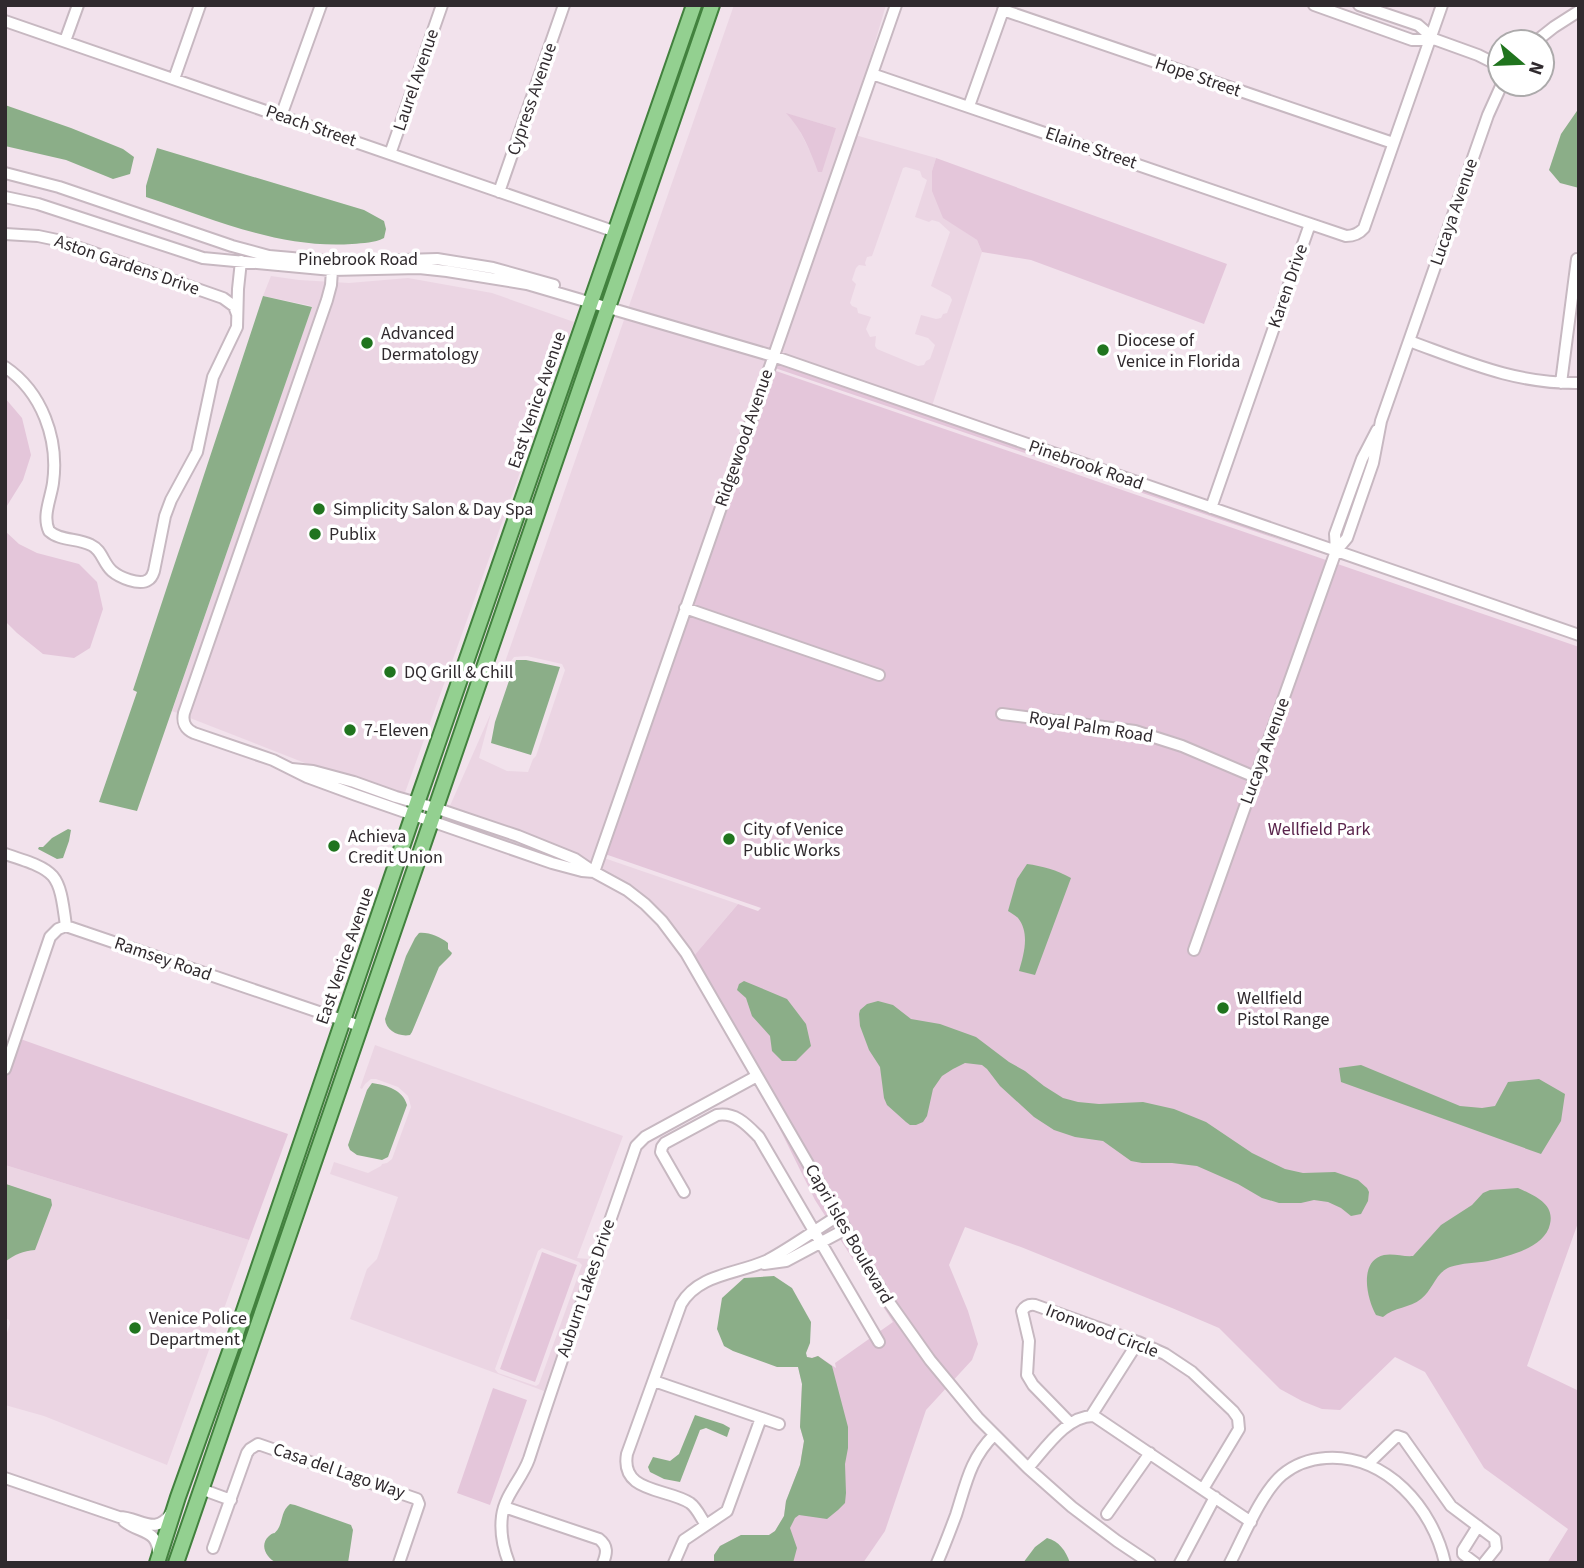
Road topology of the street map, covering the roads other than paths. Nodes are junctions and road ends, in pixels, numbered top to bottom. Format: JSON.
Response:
{"nodes":[{"id":1,"x":78,"y":5,"type":"edge"},
{"id":2,"x":200,"y":5,"type":"edge"},
{"id":3,"x":321,"y":5,"type":"edge"},
{"id":4,"x":442,"y":5,"type":"edge"},
{"id":5,"x":564,"y":5,"type":"edge"},
{"id":6,"x":694,"y":5,"type":"edge"},
{"id":7,"x":712,"y":5,"type":"edge"},
{"id":8,"x":896,"y":5,"type":"edge"},
{"id":9,"x":1314,"y":5,"type":"edge"},
{"id":10,"x":1359,"y":5,"type":"edge"},
{"id":11,"x":1442,"y":5,"type":"edge"},
{"id":12,"x":1004,"y":8,"type":"edge"},
{"id":13,"x":1576,"y":9,"type":"edge"},
{"id":14,"x":5,"y":21,"type":"edge"},
{"id":15,"x":1553,"y":28,"type":"edge"},
{"id":16,"x":1431,"y":38,"type":"junction"},
{"id":17,"x":65,"y":41,"type":"junction"},
{"id":18,"x":1486,"y":60,"type":"edge"},
{"id":19,"x":872,"y":74,"type":"junction"},
{"id":20,"x":174,"y":79,"type":"junction"},
{"id":21,"x":1496,"y":98,"type":"edge"},
{"id":22,"x":969,"y":106,"type":"junction"},
{"id":23,"x":281,"y":116,"type":"junction"},
{"id":24,"x":1393,"y":143,"type":"junction"},
{"id":25,"x":390,"y":154,"type":"junction"},
{"id":26,"x":5,"y":173,"type":"edge"},
{"id":27,"x":499,"y":192,"type":"junction"},
{"id":28,"x":5,"y":197,"type":"edge"},
{"id":29,"x":1310,"y":224,"type":"junction"},
{"id":30,"x":616,"y":232,"type":"junction"},
{"id":31,"x":5,"y":234,"type":"edge"},
{"id":32,"x":1577,"y":259,"type":"dead end"},
{"id":33,"x":241,"y":261,"type":"junction"},
{"id":34,"x":332,"y":270,"type":"junction"},
{"id":35,"x":492,"y":273,"type":"junction"},
{"id":36,"x":238,"y":289,"type":"junction"},
{"id":37,"x":223,"y":298,"type":"junction"},
{"id":38,"x":591,"y":303,"type":"junction"},
{"id":39,"x":608,"y":307,"type":"junction"},
{"id":40,"x":238,"y":317,"type":"junction"},
{"id":41,"x":1409,"y":341,"type":"junction"},
{"id":42,"x":773,"y":356,"type":"junction"},
{"id":43,"x":5,"y":367,"type":"edge"},
{"id":44,"x":1561,"y":383,"type":"junction"},
{"id":45,"x":1579,"y":383,"type":"edge"},
{"id":46,"x":533,"y":470,"type":"junction"},
{"id":47,"x":1211,"y":508,"type":"junction"},
{"id":48,"x":509,"y":539,"type":"junction"},
{"id":49,"x":1336,"y":551,"type":"junction"},
{"id":50,"x":522,"y":554,"type":"junction"},
{"id":51,"x":685,"y":608,"type":"junction"},
{"id":52,"x":1579,"y":635,"type":"edge"},
{"id":53,"x":490,"y":647,"type":"junction"},
{"id":54,"x":879,"y":675,"type":"dead end"},
{"id":55,"x":1002,"y":714,"type":"dead end"},
{"id":56,"x":1255,"y":777,"type":"junction"},
{"id":57,"x":415,"y":809,"type":"junction"},
{"id":58,"x":432,"y":815,"type":"junction"},
{"id":59,"x":5,"y":854,"type":"edge"},
{"id":60,"x":594,"y":872,"type":"junction"},
{"id":61,"x":66,"y":926,"type":"junction"},
{"id":62,"x":1195,"y":950,"type":"dead end"},
{"id":63,"x":343,"y":1019,"type":"junction"},
{"id":64,"x":360,"y":1026,"type":"junction"},
{"id":65,"x":5,"y":1069,"type":"edge"},
{"id":66,"x":757,"y":1076,"type":"junction"},
{"id":67,"x":298,"y":1154,"type":"junction"},
{"id":68,"x":684,"y":1192,"type":"dead end"},
{"id":69,"x":838,"y":1216,"type":"junction"},
{"id":70,"x":846,"y":1229,"type":"junction"},
{"id":71,"x":814,"y":1231,"type":"junction"},
{"id":72,"x":821,"y":1244,"type":"junction"},
{"id":73,"x":758,"y":1265,"type":"junction"},
{"id":74,"x":267,"y":1302,"type":"junction"},
{"id":75,"x":879,"y":1342,"type":"dead end"},
{"id":76,"x":1138,"y":1342,"type":"junction"},
{"id":77,"x":654,"y":1381,"type":"junction"},
{"id":78,"x":1091,"y":1416,"type":"junction"},
{"id":79,"x":761,"y":1418,"type":"junction"},
{"id":80,"x":1070,"y":1423,"type":"junction"},
{"id":81,"x":779,"y":1424,"type":"dead end"},
{"id":82,"x":994,"y":1435,"type":"junction"},
{"id":83,"x":1150,"y":1453,"type":"junction"},
{"id":84,"x":1368,"y":1464,"type":"junction"},
{"id":85,"x":1028,"y":1468,"type":"junction"},
{"id":86,"x":5,"y":1478,"type":"edge"},
{"id":87,"x":201,"y":1489,"type":"junction"},
{"id":88,"x":1203,"y":1489,"type":"junction"},
{"id":89,"x":178,"y":1497,"type":"junction"},
{"id":90,"x":1215,"y":1497,"type":"junction"},
{"id":91,"x":231,"y":1500,"type":"junction"},
{"id":92,"x":504,"y":1507,"type":"junction"},
{"id":93,"x":1107,"y":1514,"type":"dead end"},
{"id":94,"x":119,"y":1517,"type":"junction"},
{"id":95,"x":1251,"y":1522,"type":"junction"},
{"id":96,"x":706,"y":1525,"type":"junction"},
{"id":97,"x":1478,"y":1526,"type":"junction"},
{"id":98,"x":213,"y":1548,"type":"dead end"},
{"id":99,"x":1463,"y":1552,"type":"junction"},
{"id":100,"x":1444,"y":1559,"type":"edge"},
{"id":101,"x":157,"y":1562,"type":"edge"},
{"id":102,"x":176,"y":1563,"type":"edge"},
{"id":103,"x":399,"y":1563,"type":"edge"},
{"id":104,"x":509,"y":1563,"type":"edge"},
{"id":105,"x":603,"y":1563,"type":"edge"},
{"id":106,"x":674,"y":1563,"type":"edge"},
{"id":107,"x":937,"y":1563,"type":"edge"},
{"id":108,"x":1150,"y":1563,"type":"edge"},
{"id":109,"x":1180,"y":1563,"type":"edge"},
{"id":110,"x":1230,"y":1563,"type":"edge"},
{"id":111,"x":1475,"y":1563,"type":"edge"},
{"id":112,"x":1484,"y":1563,"type":"edge"}],
"edges":[{"from":1,"to":17,"type":"street"},
{"from":2,"to":20,"type":"street"},
{"from":3,"to":23,"type":"street"},
{"from":4,"to":25,"type":"street","name":"Laurel Avenue"},
{"from":5,"to":27,"type":"street","name":"Cypress Avenue"},
{"from":6,"to":30,"type":"main road","name":"East Venice Avenue"},
{"from":7,"to":39,"type":"main road","name":"East Venice Avenue"},
{"from":8,"to":19,"type":"street","name":"Ridgewood Avenue"},
{"from":9,"to":16,"type":"street"},
{"from":10,"to":16,"type":"street"},
{"from":11,"to":16,"type":"street","name":"Karen Drive"},
{"from":12,"to":22,"type":"street"},
{"from":12,"to":24,"type":"street","name":"Hope Street"},
{"from":13,"to":15,"type":"street"},
{"from":14,"to":17,"type":"street","name":"Peach Street"},
{"from":16,"to":18,"type":"street"},
{"from":16,"to":24,"type":"street","name":"Karen Drive"},
{"from":17,"to":20,"type":"street","name":"Peach Street"},
{"from":19,"to":22,"type":"street","name":"Elaine Street"},
{"from":19,"to":42,"type":"street","name":"Ridgewood Avenue"},
{"from":20,"to":23,"type":"street","name":"Peach Street"},
{"from":21,"to":41,"type":"street","name":"Lucaya Avenue"},
{"from":22,"to":29,"type":"street","name":"Elaine Street"},
{"from":23,"to":25,"type":"street","name":"Peach Street"},
{"from":24,"to":29,"type":"street","name":"Karen Drive"},
{"from":25,"to":27,"type":"street","name":"Peach Street"},
{"from":26,"to":35,"type":"street","name":"Pinebrook Road"},
{"from":27,"to":30,"type":"street","name":"Peach Street"},
{"from":28,"to":33,"type":"street","name":"Pinebrook Road"},
{"from":29,"to":47,"type":"street","name":"Karen Drive"},
{"from":30,"to":38,"type":"main road","name":"East Venice Avenue"},
{"from":31,"to":37,"type":"street","name":"Aston Gardens Drive"},
{"from":32,"to":44,"type":"street"},
{"from":33,"to":34,"type":"street","name":"Pinebrook Road"},
{"from":33,"to":36,"type":"street"},
{"from":34,"to":35,"type":"street","name":"Pinebrook Road"},
{"from":34,"to":57,"type":"street","name":"Capri Isles Boulevard"},
{"from":35,"to":38,"type":"street","name":"Pinebrook Road"},
{"from":36,"to":37,"type":"street"},
{"from":36,"to":40,"type":"street"},
{"from":37,"to":40,"type":"street","name":"Aston Gardens Drive"},
{"from":38,"to":39,"type":"street","name":"Pinebrook Road"},
{"from":38,"to":46,"type":"main road","name":"East Venice Avenue"},
{"from":39,"to":42,"type":"street","name":"Pinebrook Road"},
{"from":39,"to":50,"type":"main road","name":"East Venice Avenue"},
{"from":40,"to":43,"type":"street"},
{"from":41,"to":44,"type":"street"},
{"from":41,"to":49,"type":"street","name":"Lucaya Avenue"},
{"from":42,"to":47,"type":"street","name":"Pinebrook Road"},
{"from":42,"to":51,"type":"street","name":"Ridgewood Avenue"},
{"from":44,"to":45,"type":"street"},
{"from":46,"to":48,"type":"main road","name":"East Venice Avenue"},
{"from":46,"to":50,"type":"main road"},
{"from":47,"to":49,"type":"street","name":"Pinebrook Road"},
{"from":48,"to":53,"type":"main road"},
{"from":48,"to":57,"type":"main road","name":"East Venice Avenue"},
{"from":49,"to":52,"type":"street","name":"Pinebrook Road"},
{"from":49,"to":56,"type":"street","name":"Lucaya Avenue"},
{"from":50,"to":53,"type":"main road","name":"East Venice Avenue"},
{"from":51,"to":54,"type":"street"},
{"from":51,"to":60,"type":"street","name":"Ridgewood Avenue"},
{"from":53,"to":58,"type":"main road","name":"East Venice Avenue"},
{"from":55,"to":56,"type":"street","name":"Royal Palm Road"},
{"from":56,"to":62,"type":"street","name":"Lucaya Avenue"},
{"from":57,"to":58,"type":"street","name":"Capri Isles Boulevard"},
{"from":57,"to":63,"type":"main road","name":"East Venice Avenue"},
{"from":58,"to":60,"type":"street","name":"Capri Isles Boulevard"},
{"from":58,"to":64,"type":"main road","name":"East Venice Avenue"},
{"from":59,"to":61,"type":"street"},
{"from":60,"to":66,"type":"street","name":"Capri Isles Boulevard"},
{"from":61,"to":63,"type":"street","name":"Ramsey Road"},
{"from":61,"to":65,"type":"street"},
{"from":63,"to":64,"type":"street","name":"Ramsey Road"},
{"from":63,"to":67,"type":"main road","name":"East Venice Avenue"},
{"from":64,"to":74,"type":"main road","name":"East Venice Avenue"},
{"from":66,"to":69,"type":"street","name":"Capri Isles Boulevard"},
{"from":66,"to":92,"type":"street","name":"Auburn Lakes Drive"},
{"from":67,"to":74,"type":"main road"},
{"from":67,"to":89,"type":"main road","name":"East Venice Avenue"},
{"from":68,"to":71,"type":"street"},
{"from":69,"to":70,"type":"street","name":"Capri Isles Boulevard"},
{"from":69,"to":71,"type":"street"},
{"from":70,"to":72,"type":"street"},
{"from":70,"to":82,"type":"street","name":"Capri Isles Boulevard"},
{"from":71,"to":72,"type":"street"},
{"from":71,"to":73,"type":"street"},
{"from":72,"to":73,"type":"street"},
{"from":72,"to":75,"type":"street"},
{"from":73,"to":77,"type":"street"},
{"from":74,"to":87,"type":"main road","name":"East Venice Avenue"},
{"from":76,"to":78,"type":"street"},
{"from":76,"to":80,"type":"street","name":"Ironwood Circle"},
{"from":76,"to":88,"type":"street","name":"Ironwood Circle"},
{"from":77,"to":79,"type":"street"},
{"from":77,"to":96,"type":"street"},
{"from":78,"to":80,"type":"street"},
{"from":78,"to":83,"type":"street"},
{"from":79,"to":81,"type":"street"},
{"from":79,"to":96,"type":"street"},
{"from":80,"to":85,"type":"street"},
{"from":82,"to":85,"type":"street","name":"Capri Isles Boulevard"},
{"from":82,"to":107,"type":"street"},
{"from":83,"to":88,"type":"street"},
{"from":83,"to":93,"type":"street"},
{"from":84,"to":95,"type":"street"},
{"from":84,"to":97,"type":"street"},
{"from":84,"to":100,"type":"street"},
{"from":85,"to":108,"type":"street","name":"Capri Isles Boulevard"},
{"from":86,"to":94,"type":"street"},
{"from":87,"to":91,"type":"street"},
{"from":87,"to":102,"type":"main road","name":"East Venice Avenue"},
{"from":88,"to":90,"type":"street"},
{"from":89,"to":94,"type":"street"},
{"from":89,"to":101,"type":"main road","name":"East Venice Avenue"},
{"from":90,"to":95,"type":"street"},
{"from":90,"to":109,"type":"street"},
{"from":91,"to":98,"type":"street","name":"Casa del Lago Way"},
{"from":91,"to":103,"type":"street","name":"Casa del Lago Way"},
{"from":92,"to":104,"type":"street","name":"Auburn Lakes Drive"},
{"from":92,"to":105,"type":"street"},
{"from":94,"to":101,"type":"street"},
{"from":95,"to":110,"type":"street"},
{"from":96,"to":106,"type":"street"},
{"from":97,"to":99,"type":"street"},
{"from":97,"to":112,"type":"street"},
{"from":99,"to":100,"type":"street"},
{"from":99,"to":111,"type":"street"}]}
